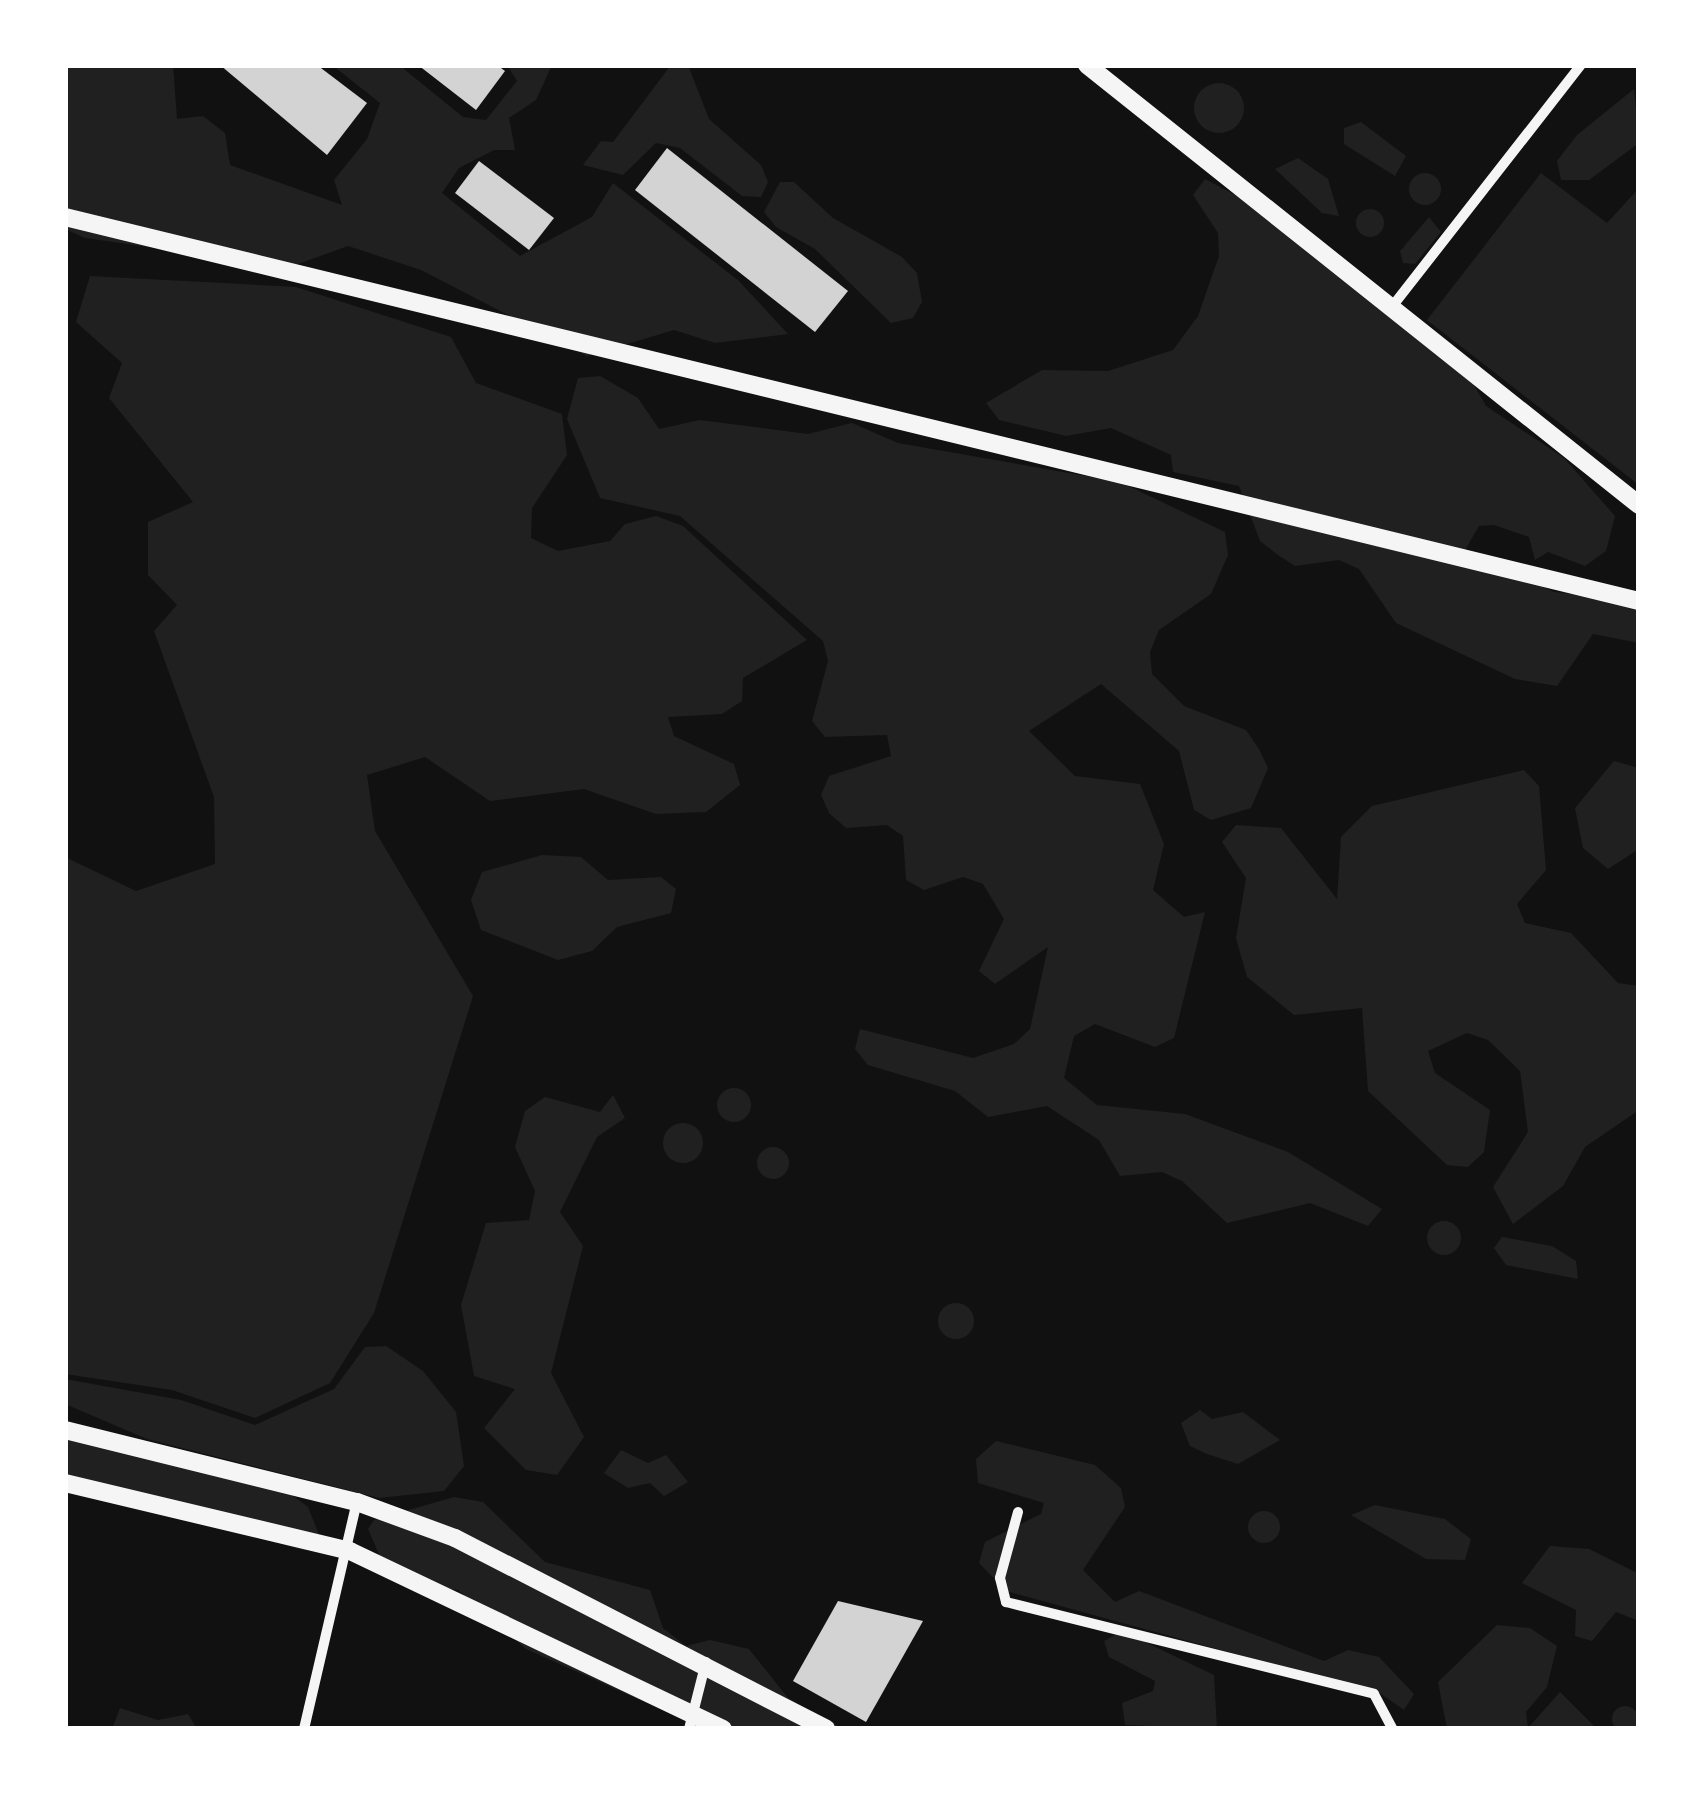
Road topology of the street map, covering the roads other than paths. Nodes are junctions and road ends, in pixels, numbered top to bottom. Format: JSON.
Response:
{"nodes":[{"id":1,"x":1087,"y":65,"type":"edge"},
{"id":2,"x":1581,"y":65,"type":"edge"},
{"id":3,"x":65,"y":218,"type":"edge"},
{"id":4,"x":1391,"y":309,"type":"junction"},
{"id":5,"x":1639,"y":505,"type":"edge"},
{"id":6,"x":1639,"y":602,"type":"edge"},
{"id":7,"x":65,"y":1430,"type":"edge"},
{"id":8,"x":65,"y":1482,"type":"edge"},
{"id":9,"x":357,"y":1502,"type":"junction"},
{"id":10,"x":1018,"y":1512,"type":"dead end"},
{"id":11,"x":350,"y":1551,"type":"junction"},
{"id":12,"x":706,"y":1661,"type":"junction"},
{"id":13,"x":692,"y":1720,"type":"edge"},
{"id":14,"x":304,"y":1729,"type":"edge"},
{"id":15,"x":723,"y":1729,"type":"edge"},
{"id":16,"x":826,"y":1729,"type":"edge"},
{"id":17,"x":1393,"y":1729,"type":"edge"}],
"edges":[{"from":1,"to":4,"type":"street"},
{"from":2,"to":4,"type":"street"},
{"from":3,"to":6,"type":"street"},
{"from":4,"to":5,"type":"street"},
{"from":7,"to":9,"type":"street"},
{"from":8,"to":11,"type":"street"},
{"from":9,"to":11,"type":"street"},
{"from":9,"to":12,"type":"street"},
{"from":10,"to":17,"type":"street"},
{"from":11,"to":13,"type":"street"},
{"from":11,"to":14,"type":"street"},
{"from":12,"to":13,"type":"street"},
{"from":12,"to":16,"type":"street"},
{"from":13,"to":15,"type":"street"}]}
